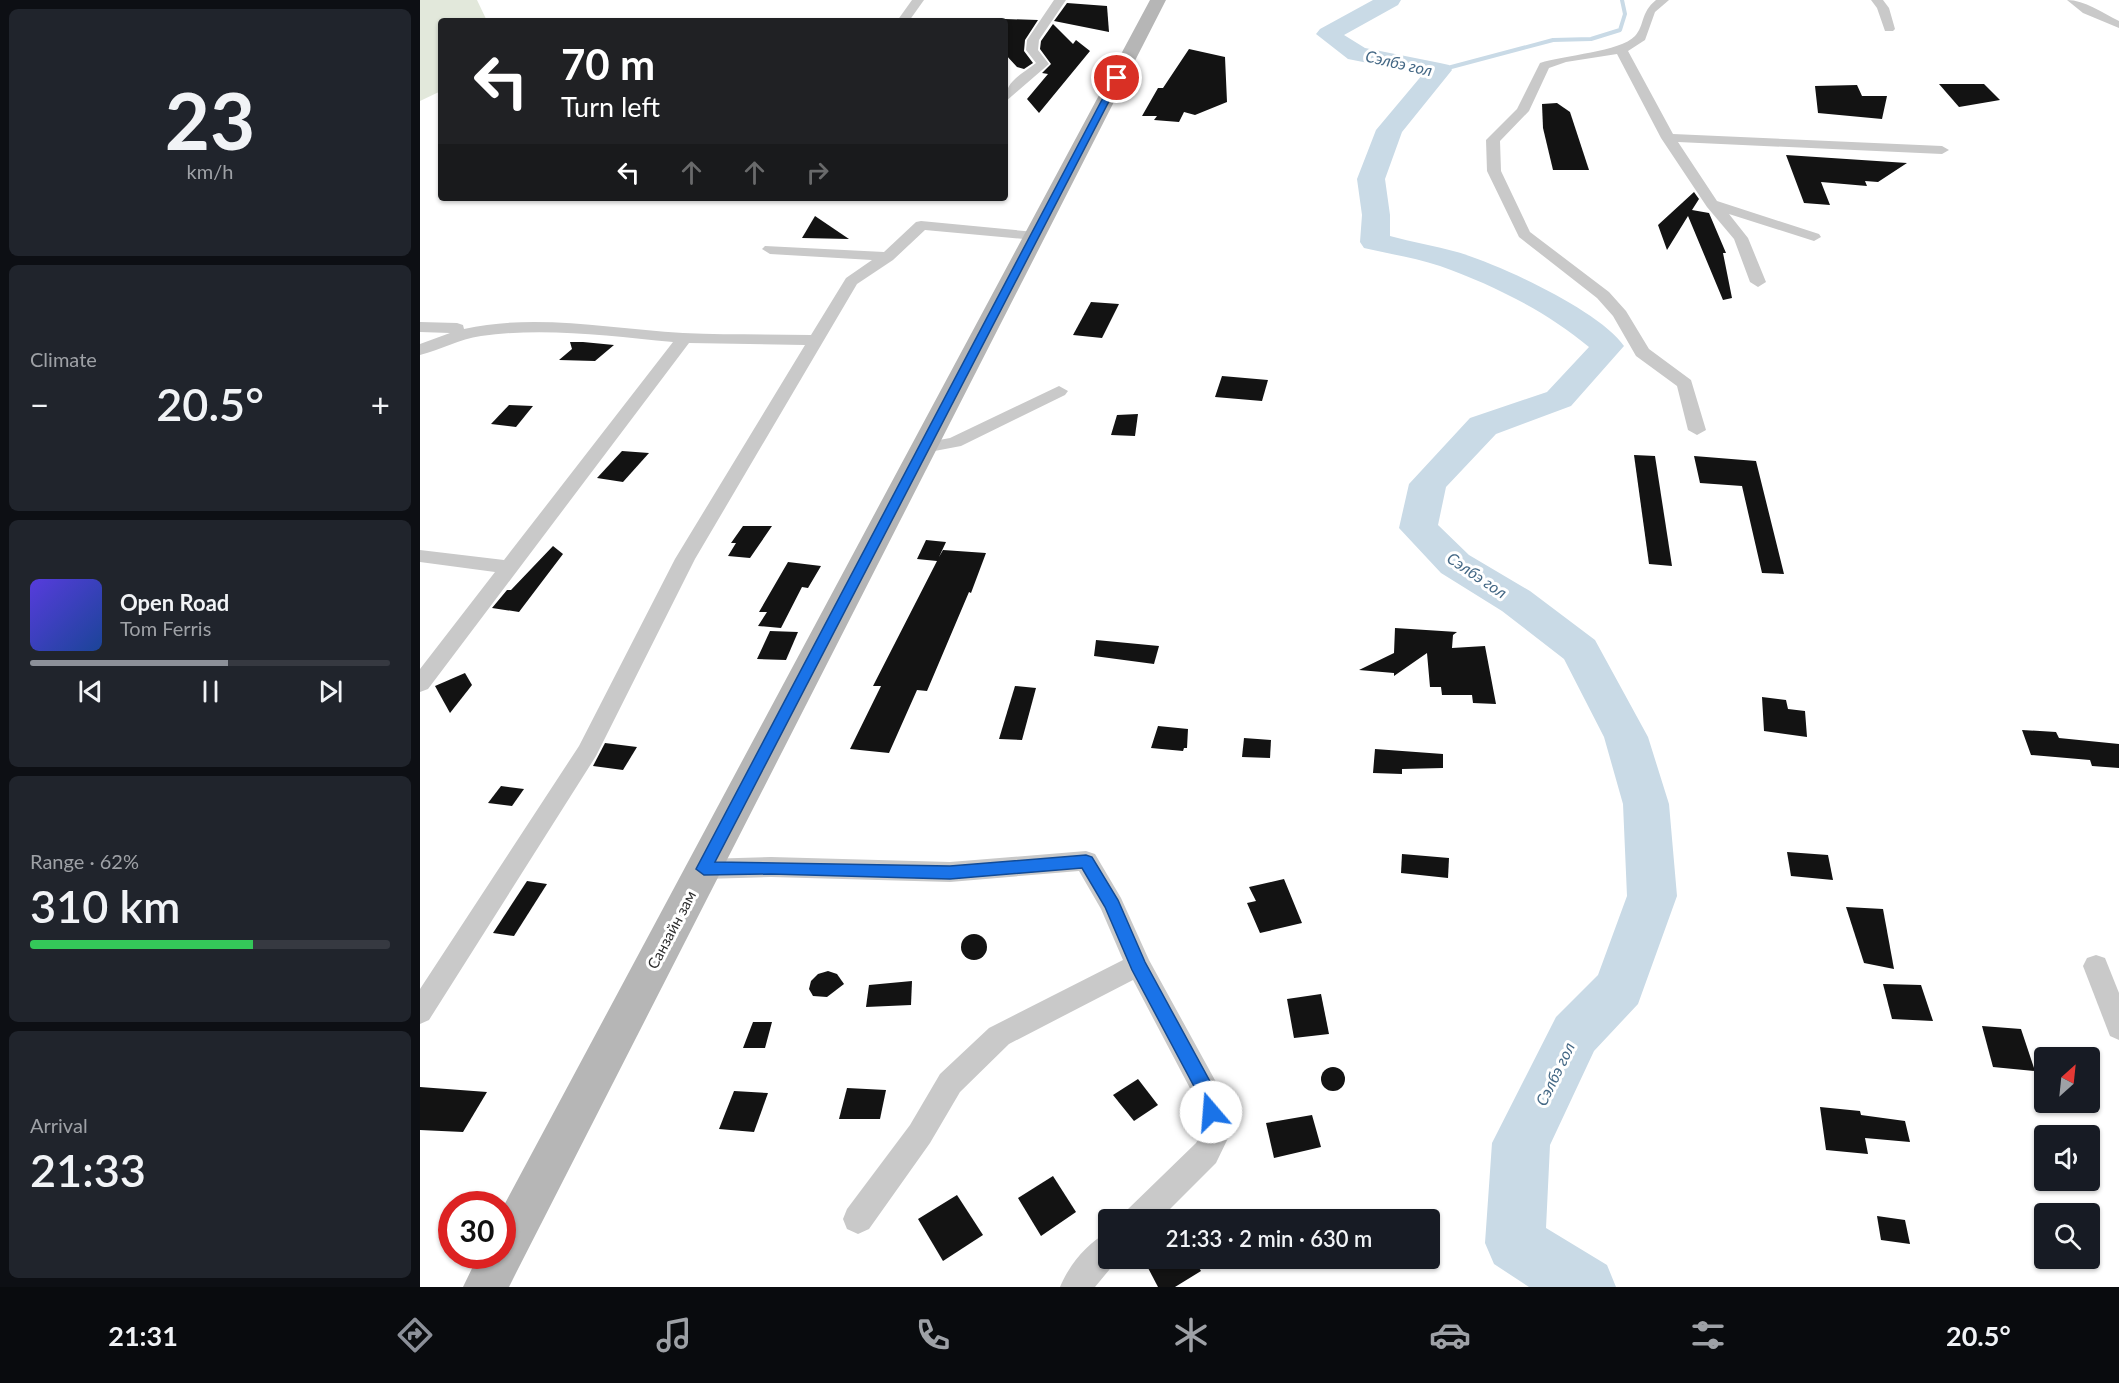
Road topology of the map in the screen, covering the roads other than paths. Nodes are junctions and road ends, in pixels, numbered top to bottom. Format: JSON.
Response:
{"nodes":[{"id":1,"x":918,"y":0,"type":"edge"},
{"id":2,"x":1060,"y":0,"type":"edge"},
{"id":3,"x":1158,"y":0,"type":"edge"},
{"id":4,"x":1664,"y":0,"type":"edge"},
{"id":5,"x":1878,"y":0,"type":"edge"},
{"id":6,"x":2073,"y":0,"type":"edge"},
{"id":7,"x":905,"y":18,"type":"edge"},
{"id":8,"x":2119,"y":25,"type":"edge"},
{"id":9,"x":1889,"y":29,"type":"dead end"},
{"id":10,"x":1621,"y":50,"type":"junction"},
{"id":11,"x":1008,"y":94,"type":"edge"},
{"id":12,"x":1668,"y":138,"type":"junction"},
{"id":13,"x":1942,"y":150,"type":"dead end"},
{"id":14,"x":1712,"y":204,"type":"junction"},
{"id":15,"x":1035,"y":236,"type":"junction"},
{"id":16,"x":1814,"y":237,"type":"dead end"},
{"id":17,"x":770,"y":249,"type":"dead end"},
{"id":18,"x":888,"y":257,"type":"junction"},
{"id":19,"x":1758,"y":282,"type":"dead end"},
{"id":20,"x":514,"y":326,"type":"junction"},
{"id":21,"x":420,"y":327,"type":"edge"},
{"id":22,"x":685,"y":337,"type":"junction"},
{"id":23,"x":816,"y":340,"type":"junction"},
{"id":24,"x":420,"y":350,"type":"edge"},
{"id":25,"x":1059,"y":391,"type":"dead end"},
{"id":26,"x":1697,"y":430,"type":"dead end"},
{"id":27,"x":924,"y":448,"type":"junction"},
{"id":28,"x":420,"y":556,"type":"edge"},
{"id":29,"x":511,"y":567,"type":"junction"},
{"id":30,"x":420,"y":684,"type":"edge"},
{"id":31,"x":704,"y":869,"type":"junction"},
{"id":32,"x":1138,"y":965,"type":"junction"},
{"id":33,"x":2096,"y":966,"type":"dead end"},
{"id":34,"x":420,"y":1012,"type":"edge"},
{"id":35,"x":2119,"y":1028,"type":"edge"},
{"id":36,"x":1149,"y":1209,"type":"edge"},
{"id":37,"x":858,"y":1218,"type":"dead end"},
{"id":38,"x":516,"y":1228,"type":"edge"},
{"id":39,"x":1098,"y":1260,"type":"edge"},
{"id":40,"x":495,"y":1269,"type":"edge"},
{"id":41,"x":485,"y":1287,"type":"edge"},
{"id":42,"x":1075,"y":1287,"type":"edge"}],
"edges":[{"from":1,"to":7,"type":"street"},
{"from":2,"to":11,"type":"street"},
{"from":3,"to":15,"type":"main road","name":"Санзайн зам"},
{"from":4,"to":10,"type":"street"},
{"from":5,"to":9,"type":"street"},
{"from":6,"to":8,"type":"street"},
{"from":10,"to":12,"type":"street"},
{"from":10,"to":26,"type":"street"},
{"from":12,"to":13,"type":"street"},
{"from":12,"to":14,"type":"street"},
{"from":14,"to":16,"type":"street"},
{"from":14,"to":19,"type":"street"},
{"from":15,"to":18,"type":"street"},
{"from":15,"to":27,"type":"main road","name":"Санзайн зам"},
{"from":17,"to":18,"type":"street"},
{"from":18,"to":23,"type":"street"},
{"from":20,"to":21,"type":"street"},
{"from":20,"to":22,"type":"street"},
{"from":20,"to":24,"type":"street"},
{"from":22,"to":23,"type":"street"},
{"from":22,"to":29,"type":"street"},
{"from":23,"to":34,"type":"street"},
{"from":25,"to":27,"type":"street"},
{"from":27,"to":31,"type":"main road","name":"Санзайн зам"},
{"from":28,"to":29,"type":"street"},
{"from":29,"to":30,"type":"street"},
{"from":31,"to":32,"type":"street"},
{"from":31,"to":38,"type":"main road","name":"Санзайн зам"},
{"from":32,"to":36,"type":"street"},
{"from":32,"to":37,"type":"street"},
{"from":33,"to":35,"type":"street"},
{"from":39,"to":42,"type":"street"},
{"from":40,"to":41,"type":"main road","name":"Санзайн зам"}]}
